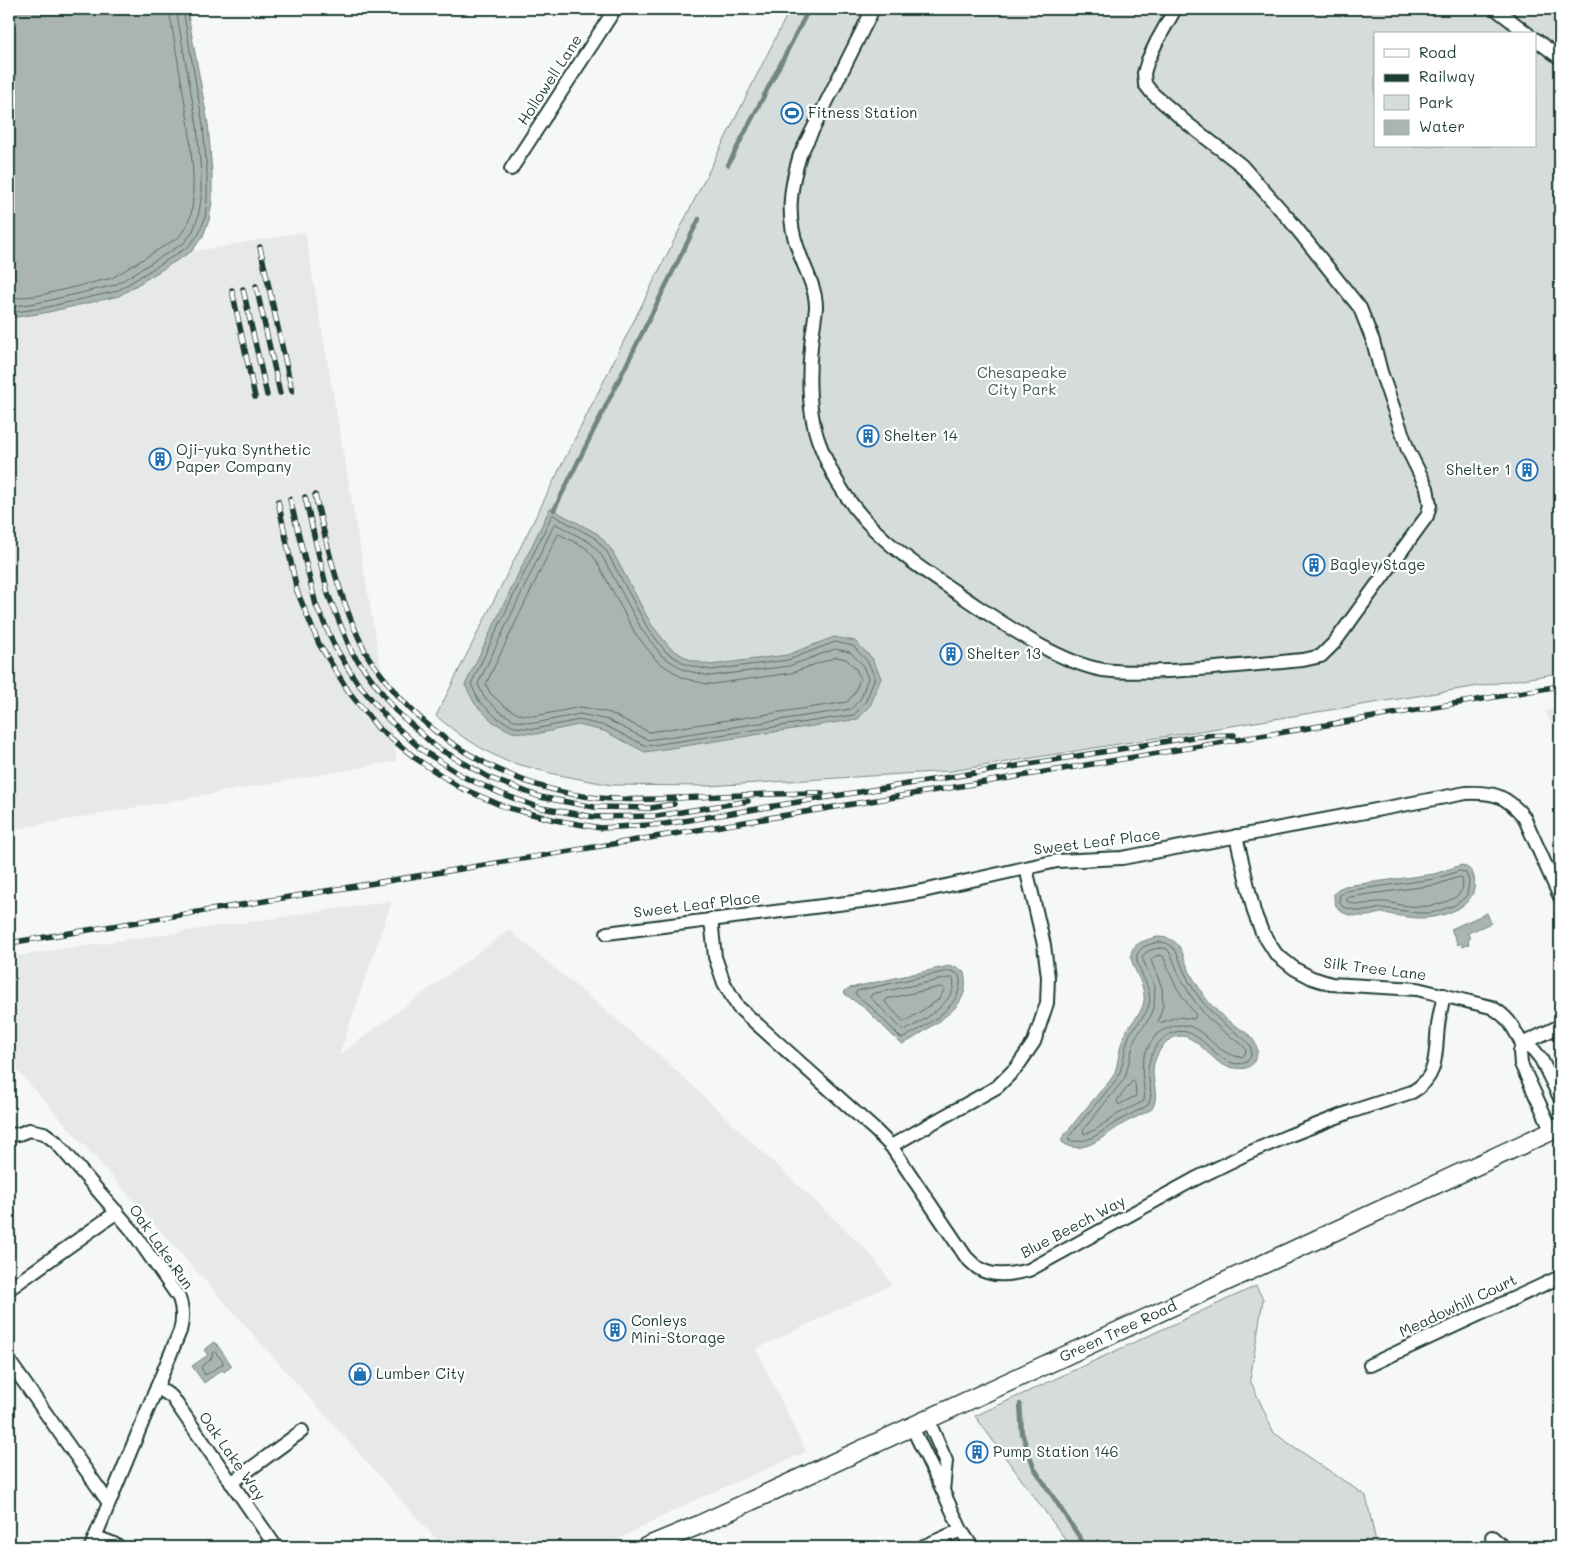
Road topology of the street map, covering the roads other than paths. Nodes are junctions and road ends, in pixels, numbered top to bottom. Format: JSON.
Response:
{"nodes":[{"id":1,"x":615,"y":9,"type":"edge"},
{"id":2,"x":873,"y":9,"type":"edge"},
{"id":3,"x":1175,"y":9,"type":"edge"},
{"id":4,"x":1496,"y":9,"type":"edge"},
{"id":5,"x":1525,"y":32,"type":"edge"},
{"id":6,"x":1536,"y":40,"type":"edge"},
{"id":7,"x":1560,"y":58,"type":"edge"},
{"id":8,"x":511,"y":169,"type":"dead end"},
{"id":9,"x":1236,"y":836,"type":"junction"},
{"id":10,"x":1026,"y":868,"type":"junction"},
{"id":11,"x":1560,"y":897,"type":"edge"},
{"id":12,"x":710,"y":919,"type":"junction"},
{"id":13,"x":608,"y":933,"type":"dead end"},
{"id":14,"x":1444,"y":995,"type":"junction"},
{"id":15,"x":1560,"y":1026,"type":"edge"},
{"id":16,"x":1522,"y":1044,"type":"junction"},
{"id":17,"x":1560,"y":1098,"type":"edge"},
{"id":18,"x":1556,"y":1129,"type":"edge"},
{"id":19,"x":9,"y":1135,"type":"edge"},
{"id":20,"x":891,"y":1146,"type":"junction"},
{"id":21,"x":117,"y":1212,"type":"junction"},
{"id":22,"x":1560,"y":1278,"type":"edge"},
{"id":23,"x":9,"y":1289,"type":"edge"},
{"id":24,"x":9,"y":1361,"type":"edge"},
{"id":25,"x":1370,"y":1365,"type":"dead end"},
{"id":26,"x":157,"y":1387,"type":"junction"},
{"id":27,"x":928,"y":1420,"type":"junction"},
{"id":28,"x":912,"y":1427,"type":"junction"},
{"id":29,"x":302,"y":1431,"type":"dead end"},
{"id":30,"x":231,"y":1483,"type":"junction"},
{"id":31,"x":943,"y":1492,"type":"junction"},
{"id":32,"x":109,"y":1503,"type":"junction"},
{"id":33,"x":961,"y":1530,"type":"junction"},
{"id":34,"x":675,"y":1535,"type":"junction"},
{"id":35,"x":1492,"y":1537,"type":"dead end"},
{"id":36,"x":93,"y":1542,"type":"edge"},
{"id":37,"x":119,"y":1547,"type":"edge"},
{"id":38,"x":276,"y":1547,"type":"edge"},
{"id":39,"x":646,"y":1547,"type":"edge"},
{"id":40,"x":659,"y":1547,"type":"edge"},
{"id":41,"x":922,"y":1547,"type":"edge"},
{"id":42,"x":972,"y":1547,"type":"edge"},
{"id":43,"x":1503,"y":1547,"type":"edge"}],
"edges":[{"from":1,"to":8,"type":"street","name":"Hollowell Lane"},
{"from":2,"to":3,"type":"street"},
{"from":4,"to":5,"type":"street"},
{"from":6,"to":7,"type":"street"},
{"from":9,"to":10,"type":"street","name":"Sweet Leaf Place"},
{"from":9,"to":11,"type":"street","name":"Sweet Leaf Place"},
{"from":9,"to":14,"type":"street","name":"Silk Tree Lane"},
{"from":10,"to":12,"type":"street","name":"Sweet Leaf Place"},
{"from":10,"to":20,"type":"street"},
{"from":12,"to":13,"type":"street","name":"Sweet Leaf Place"},
{"from":12,"to":20,"type":"street","name":"Blue Beech Way"},
{"from":14,"to":16,"type":"street","name":"Silk Tree Lane"},
{"from":14,"to":20,"type":"street","name":"Blue Beech Way"},
{"from":15,"to":16,"type":"street"},
{"from":16,"to":17,"type":"street","name":"Silk Tree Lane"},
{"from":16,"to":18,"type":"street","name":"Silk Tree Lane"},
{"from":18,"to":27,"type":"street","name":"Green Tree Road"},
{"from":19,"to":21,"type":"street","name":"Oak Lake Run"},
{"from":21,"to":23,"type":"street"},
{"from":21,"to":26,"type":"street","name":"Oak Lake Run"},
{"from":22,"to":25,"type":"street","name":"Meadowhill Court"},
{"from":24,"to":32,"type":"street"},
{"from":26,"to":30,"type":"street","name":"Oak Lake Way"},
{"from":26,"to":32,"type":"street","name":"Oak Lake Run"},
{"from":27,"to":28,"type":"street","name":"Green Tree Road"},
{"from":27,"to":31,"type":"street"},
{"from":28,"to":31,"type":"street"},
{"from":28,"to":34,"type":"street","name":"Green Tree Road"},
{"from":29,"to":30,"type":"street"},
{"from":30,"to":38,"type":"street","name":"Oak Lake Way"},
{"from":31,"to":33,"type":"street"},
{"from":32,"to":36,"type":"street","name":"Oak Lake Run"},
{"from":33,"to":41,"type":"street"},
{"from":33,"to":42,"type":"street"},
{"from":34,"to":39,"type":"street","name":"Green Tree Road"},
{"from":34,"to":40,"type":"street","name":"Green Tree Road"},
{"from":35,"to":43,"type":"street"},
{"from":36,"to":37,"type":"street"}]}
